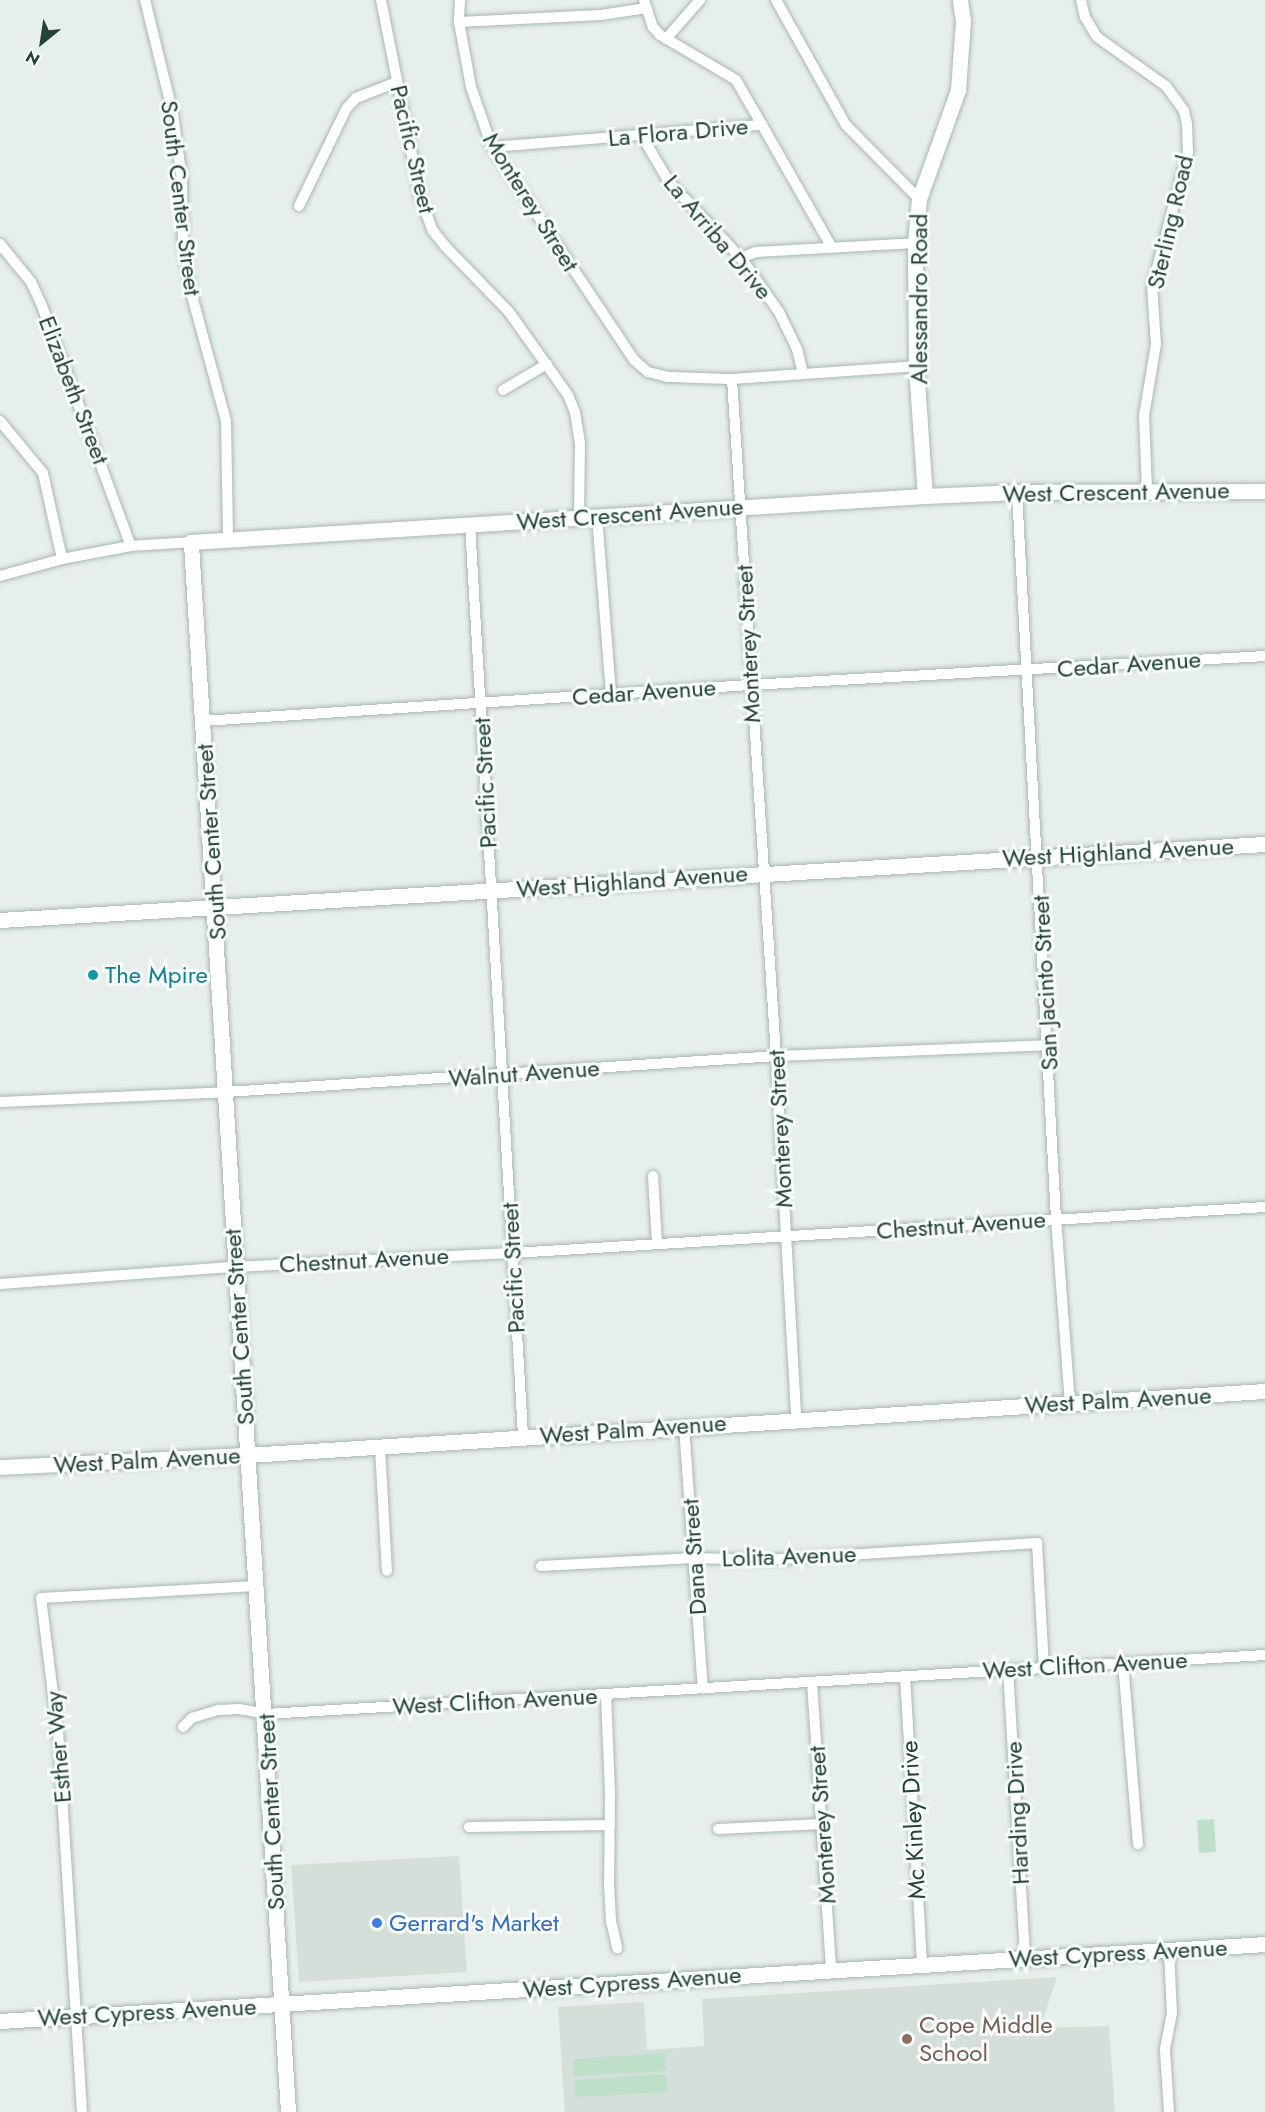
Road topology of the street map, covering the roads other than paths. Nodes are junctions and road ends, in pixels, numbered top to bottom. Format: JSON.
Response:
{"nodes":[{"id":1,"x":145,"y":0,"type":"edge"},
{"id":2,"x":381,"y":0,"type":"edge"},
{"id":3,"x":460,"y":0,"type":"edge"},
{"id":4,"x":699,"y":0,"type":"edge"},
{"id":5,"x":776,"y":0,"type":"edge"},
{"id":6,"x":960,"y":0,"type":"edge"},
{"id":7,"x":1081,"y":0,"type":"edge"},
{"id":8,"x":645,"y":4,"type":"edge"},
{"id":9,"x":459,"y":22,"type":"junction"},
{"id":10,"x":666,"y":39,"type":"junction"},
{"id":11,"x":397,"y":82,"type":"junction"},
{"id":12,"x":762,"y":125,"type":"junction"},
{"id":13,"x":642,"y":136,"type":"junction"},
{"id":14,"x":492,"y":147,"type":"junction"},
{"id":15,"x":919,"y":199,"type":"junction"},
{"id":16,"x":299,"y":206,"type":"dead end"},
{"id":17,"x":915,"y":243,"type":"junction"},
{"id":18,"x":0,"y":244,"type":"edge"},
{"id":19,"x":831,"y":246,"type":"junction"},
{"id":20,"x":741,"y":258,"type":"junction"},
{"id":21,"x":547,"y":364,"type":"junction"},
{"id":22,"x":916,"y":366,"type":"junction"},
{"id":23,"x":803,"y":372,"type":"junction"},
{"id":24,"x":732,"y":379,"type":"junction"},
{"id":25,"x":503,"y":390,"type":"dead end"},
{"id":26,"x":0,"y":421,"type":"edge"},
{"id":27,"x":1147,"y":491,"type":"junction"},
{"id":28,"x":1265,"y":491,"type":"edge"},
{"id":29,"x":1017,"y":492,"type":"junction"},
{"id":30,"x":925,"y":496,"type":"junction"},
{"id":31,"x":741,"y":507,"type":"junction"},
{"id":32,"x":597,"y":516,"type":"junction"},
{"id":33,"x":579,"y":518,"type":"junction"},
{"id":34,"x":470,"y":525,"type":"junction"},
{"id":35,"x":228,"y":538,"type":"junction"},
{"id":36,"x":191,"y":542,"type":"junction"},
{"id":37,"x":131,"y":546,"type":"junction"},
{"id":38,"x":62,"y":559,"type":"junction"},
{"id":39,"x":0,"y":576,"type":"edge"},
{"id":40,"x":1265,"y":656,"type":"edge"},
{"id":41,"x":1026,"y":671,"type":"junction"},
{"id":42,"x":750,"y":685,"type":"junction"},
{"id":43,"x":611,"y":693,"type":"junction"},
{"id":44,"x":480,"y":703,"type":"junction"},
{"id":45,"x":203,"y":721,"type":"junction"},
{"id":46,"x":1265,"y":844,"type":"edge"},
{"id":47,"x":1039,"y":856,"type":"junction"},
{"id":48,"x":763,"y":873,"type":"junction"},
{"id":49,"x":492,"y":890,"type":"junction"},
{"id":50,"x":215,"y":906,"type":"junction"},
{"id":51,"x":0,"y":920,"type":"edge"},
{"id":52,"x":1048,"y":1045,"type":"junction"},
{"id":53,"x":776,"y":1056,"type":"junction"},
{"id":54,"x":501,"y":1074,"type":"junction"},
{"id":55,"x":226,"y":1092,"type":"junction"},
{"id":56,"x":0,"y":1102,"type":"edge"},
{"id":57,"x":653,"y":1176,"type":"dead end"},
{"id":58,"x":1265,"y":1207,"type":"edge"},
{"id":59,"x":1056,"y":1218,"type":"junction"},
{"id":60,"x":787,"y":1236,"type":"junction"},
{"id":61,"x":657,"y":1244,"type":"junction"},
{"id":62,"x":513,"y":1253,"type":"junction"},
{"id":63,"x":234,"y":1266,"type":"junction"},
{"id":64,"x":0,"y":1284,"type":"edge"},
{"id":65,"x":1265,"y":1391,"type":"edge"},
{"id":66,"x":1070,"y":1403,"type":"junction"},
{"id":67,"x":796,"y":1419,"type":"junction"},
{"id":68,"x":684,"y":1426,"type":"junction"},
{"id":69,"x":523,"y":1436,"type":"junction"},
{"id":70,"x":380,"y":1447,"type":"junction"},
{"id":71,"x":247,"y":1455,"type":"junction"},
{"id":72,"x":0,"y":1467,"type":"edge"},
{"id":73,"x":694,"y":1558,"type":"junction"},
{"id":74,"x":541,"y":1566,"type":"dead end"},
{"id":75,"x":387,"y":1571,"type":"dead end"},
{"id":76,"x":256,"y":1586,"type":"junction"},
{"id":77,"x":1265,"y":1655,"type":"edge"},
{"id":78,"x":1123,"y":1662,"type":"junction"},
{"id":79,"x":1044,"y":1667,"type":"junction"},
{"id":80,"x":1008,"y":1669,"type":"junction"},
{"id":81,"x":905,"y":1676,"type":"junction"},
{"id":82,"x":812,"y":1682,"type":"junction"},
{"id":83,"x":703,"y":1688,"type":"junction"},
{"id":84,"x":606,"y":1694,"type":"junction"},
{"id":85,"x":266,"y":1714,"type":"junction"},
{"id":86,"x":183,"y":1727,"type":"dead end"},
{"id":87,"x":822,"y":1824,"type":"junction"},
{"id":88,"x":610,"y":1825,"type":"junction"},
{"id":89,"x":469,"y":1827,"type":"dead end"},
{"id":90,"x":718,"y":1829,"type":"dead end"},
{"id":91,"x":1138,"y":1844,"type":"dead end"},
{"id":92,"x":1265,"y":1944,"type":"edge"},
{"id":93,"x":617,"y":1948,"type":"dead end"},
{"id":94,"x":1169,"y":1952,"type":"junction"},
{"id":95,"x":1025,"y":1958,"type":"junction"},
{"id":96,"x":922,"y":1964,"type":"junction"},
{"id":97,"x":831,"y":1970,"type":"junction"},
{"id":98,"x":281,"y":2004,"type":"junction"},
{"id":99,"x":75,"y":2015,"type":"junction"},
{"id":100,"x":0,"y":2021,"type":"edge"},
{"id":101,"x":82,"y":2112,"type":"edge"},
{"id":102,"x":288,"y":2112,"type":"edge"},
{"id":103,"x":1169,"y":2112,"type":"edge"}],
"edges":[{"from":1,"to":35,"type":"street","name":"South Center Street"},
{"from":2,"to":11,"type":"street","name":"Pacific Street"},
{"from":3,"to":9,"type":"street","name":"Monterey Street"},
{"from":4,"to":10,"type":"street"},
{"from":5,"to":15,"type":"street"},
{"from":6,"to":15,"type":"street","name":"Alessandro Road"},
{"from":7,"to":27,"type":"street","name":"Sterling Road"},
{"from":8,"to":9,"type":"street"},
{"from":8,"to":10,"type":"street"},
{"from":9,"to":14,"type":"street","name":"Monterey Street"},
{"from":10,"to":12,"type":"street"},
{"from":11,"to":16,"type":"street"},
{"from":11,"to":21,"type":"street","name":"Pacific Street"},
{"from":12,"to":13,"type":"street","name":"La Flora Drive"},
{"from":12,"to":19,"type":"street","name":"La Flora Drive"},
{"from":13,"to":14,"type":"street","name":"La Flora Drive"},
{"from":13,"to":20,"type":"street","name":"La Arriba Drive"},
{"from":14,"to":24,"type":"street","name":"Monterey Street"},
{"from":15,"to":17,"type":"street","name":"Alessandro Road"},
{"from":17,"to":19,"type":"street"},
{"from":17,"to":22,"type":"street","name":"Alessandro Road"},
{"from":18,"to":37,"type":"street","name":"Elizabeth Street"},
{"from":19,"to":20,"type":"street"},
{"from":20,"to":23,"type":"street","name":"La Arriba Drive"},
{"from":21,"to":25,"type":"street"},
{"from":21,"to":33,"type":"street","name":"Pacific Street"},
{"from":22,"to":23,"type":"street"},
{"from":22,"to":30,"type":"street","name":"Alessandro Road"},
{"from":23,"to":24,"type":"street"},
{"from":24,"to":31,"type":"street","name":"Monterey Street"},
{"from":26,"to":38,"type":"street"},
{"from":27,"to":28,"type":"street","name":"West Crescent Avenue"},
{"from":27,"to":29,"type":"street","name":"West Crescent Avenue"},
{"from":29,"to":30,"type":"street","name":"West Crescent Avenue"},
{"from":29,"to":41,"type":"street","name":"San Jacinto Street"},
{"from":30,"to":31,"type":"street","name":"West Crescent Avenue"},
{"from":31,"to":32,"type":"street","name":"West Crescent Avenue"},
{"from":31,"to":42,"type":"street","name":"Monterey Street"},
{"from":32,"to":33,"type":"street","name":"West Crescent Avenue"},
{"from":32,"to":43,"type":"street"},
{"from":33,"to":34,"type":"street","name":"West Crescent Avenue"},
{"from":34,"to":35,"type":"street","name":"West Crescent Avenue"},
{"from":34,"to":44,"type":"street","name":"Pacific Street"},
{"from":35,"to":36,"type":"street","name":"West Crescent Avenue"},
{"from":36,"to":37,"type":"street","name":"West Crescent Avenue"},
{"from":36,"to":45,"type":"street","name":"South Center Street"},
{"from":37,"to":38,"type":"street","name":"West Crescent Avenue"},
{"from":38,"to":39,"type":"street","name":"West Crescent Avenue"},
{"from":40,"to":41,"type":"street","name":"Cedar Avenue"},
{"from":41,"to":42,"type":"street","name":"Cedar Avenue"},
{"from":41,"to":47,"type":"street","name":"San Jacinto Street"},
{"from":42,"to":43,"type":"street","name":"Cedar Avenue"},
{"from":42,"to":48,"type":"street","name":"Monterey Street"},
{"from":43,"to":44,"type":"street","name":"Cedar Avenue"},
{"from":44,"to":45,"type":"street","name":"Cedar Avenue"},
{"from":44,"to":49,"type":"street","name":"Pacific Street"},
{"from":45,"to":50,"type":"street","name":"South Center Street"},
{"from":46,"to":47,"type":"street","name":"West Highland Avenue"},
{"from":47,"to":48,"type":"street","name":"West Highland Avenue"},
{"from":47,"to":52,"type":"street","name":"San Jacinto Street"},
{"from":48,"to":49,"type":"street","name":"West Highland Avenue"},
{"from":48,"to":53,"type":"street","name":"Monterey Street"},
{"from":49,"to":50,"type":"street","name":"West Highland Avenue"},
{"from":49,"to":54,"type":"street","name":"Pacific Street"},
{"from":50,"to":51,"type":"street","name":"West Highland Avenue"},
{"from":50,"to":55,"type":"street","name":"South Center Street"},
{"from":52,"to":53,"type":"street","name":"Walnut Avenue"},
{"from":52,"to":59,"type":"street","name":"San Jacinto Street"},
{"from":53,"to":54,"type":"street","name":"Walnut Avenue"},
{"from":53,"to":60,"type":"street","name":"Monterey Street"},
{"from":54,"to":55,"type":"street","name":"Walnut Avenue"},
{"from":54,"to":62,"type":"street","name":"Pacific Street"},
{"from":55,"to":56,"type":"street","name":"Walnut Avenue"},
{"from":55,"to":63,"type":"street","name":"South Center Street"},
{"from":57,"to":61,"type":"street"},
{"from":58,"to":59,"type":"street","name":"Chestnut Avenue"},
{"from":59,"to":60,"type":"street","name":"Chestnut Avenue"},
{"from":59,"to":66,"type":"street","name":"San Jacinto Street"},
{"from":60,"to":61,"type":"street","name":"Chestnut Avenue"},
{"from":60,"to":67,"type":"street","name":"Monterey Street"},
{"from":61,"to":62,"type":"street","name":"Chestnut Avenue"},
{"from":62,"to":63,"type":"street","name":"Chestnut Avenue"},
{"from":62,"to":69,"type":"street","name":"Pacific Street"},
{"from":63,"to":64,"type":"street","name":"Chestnut Avenue"},
{"from":63,"to":71,"type":"street","name":"South Center Street"},
{"from":65,"to":66,"type":"street","name":"West Palm Avenue"},
{"from":66,"to":67,"type":"street","name":"West Palm Avenue"},
{"from":67,"to":68,"type":"street","name":"West Palm Avenue"},
{"from":68,"to":69,"type":"street","name":"West Palm Avenue"},
{"from":68,"to":73,"type":"street","name":"Dana Street"},
{"from":69,"to":70,"type":"street","name":"West Palm Avenue"},
{"from":70,"to":71,"type":"street","name":"West Palm Avenue"},
{"from":70,"to":75,"type":"street"},
{"from":71,"to":72,"type":"street","name":"West Palm Avenue"},
{"from":71,"to":76,"type":"street","name":"South Center Street"},
{"from":73,"to":74,"type":"street","name":"Lolita Avenue"},
{"from":73,"to":79,"type":"street","name":"Lolita Avenue"},
{"from":73,"to":83,"type":"street","name":"Dana Street"},
{"from":76,"to":85,"type":"street","name":"South Center Street"},
{"from":76,"to":99,"type":"street","name":"Esther Way"},
{"from":77,"to":78,"type":"street","name":"West Clifton Avenue"},
{"from":78,"to":79,"type":"street","name":"West Clifton Avenue"},
{"from":78,"to":91,"type":"street"},
{"from":79,"to":80,"type":"street","name":"West Clifton Avenue"},
{"from":80,"to":81,"type":"street","name":"West Clifton Avenue"},
{"from":80,"to":95,"type":"street","name":"Harding Drive"},
{"from":81,"to":82,"type":"street","name":"West Clifton Avenue"},
{"from":81,"to":96,"type":"street","name":"Mc Kinley Drive"},
{"from":82,"to":83,"type":"street","name":"West Clifton Avenue"},
{"from":82,"to":87,"type":"street","name":"Monterey Street"},
{"from":83,"to":84,"type":"street","name":"West Clifton Avenue"},
{"from":84,"to":85,"type":"street","name":"West Clifton Avenue"},
{"from":84,"to":88,"type":"street"},
{"from":85,"to":86,"type":"street","name":"West Clifton Avenue"},
{"from":85,"to":98,"type":"street","name":"South Center Street"},
{"from":87,"to":90,"type":"street"},
{"from":87,"to":97,"type":"street","name":"Monterey Street"},
{"from":88,"to":89,"type":"street"},
{"from":88,"to":93,"type":"street"},
{"from":92,"to":94,"type":"street","name":"West Cypress Avenue"},
{"from":94,"to":95,"type":"street","name":"West Cypress Avenue"},
{"from":94,"to":103,"type":"street"},
{"from":95,"to":96,"type":"street","name":"West Cypress Avenue"},
{"from":96,"to":97,"type":"street","name":"West Cypress Avenue"},
{"from":97,"to":98,"type":"street","name":"West Cypress Avenue"},
{"from":98,"to":99,"type":"street","name":"West Cypress Avenue"},
{"from":98,"to":102,"type":"street","name":"South Center Street"},
{"from":99,"to":100,"type":"street","name":"West Cypress Avenue"},
{"from":99,"to":101,"type":"street","name":"Esther Way"}]}
